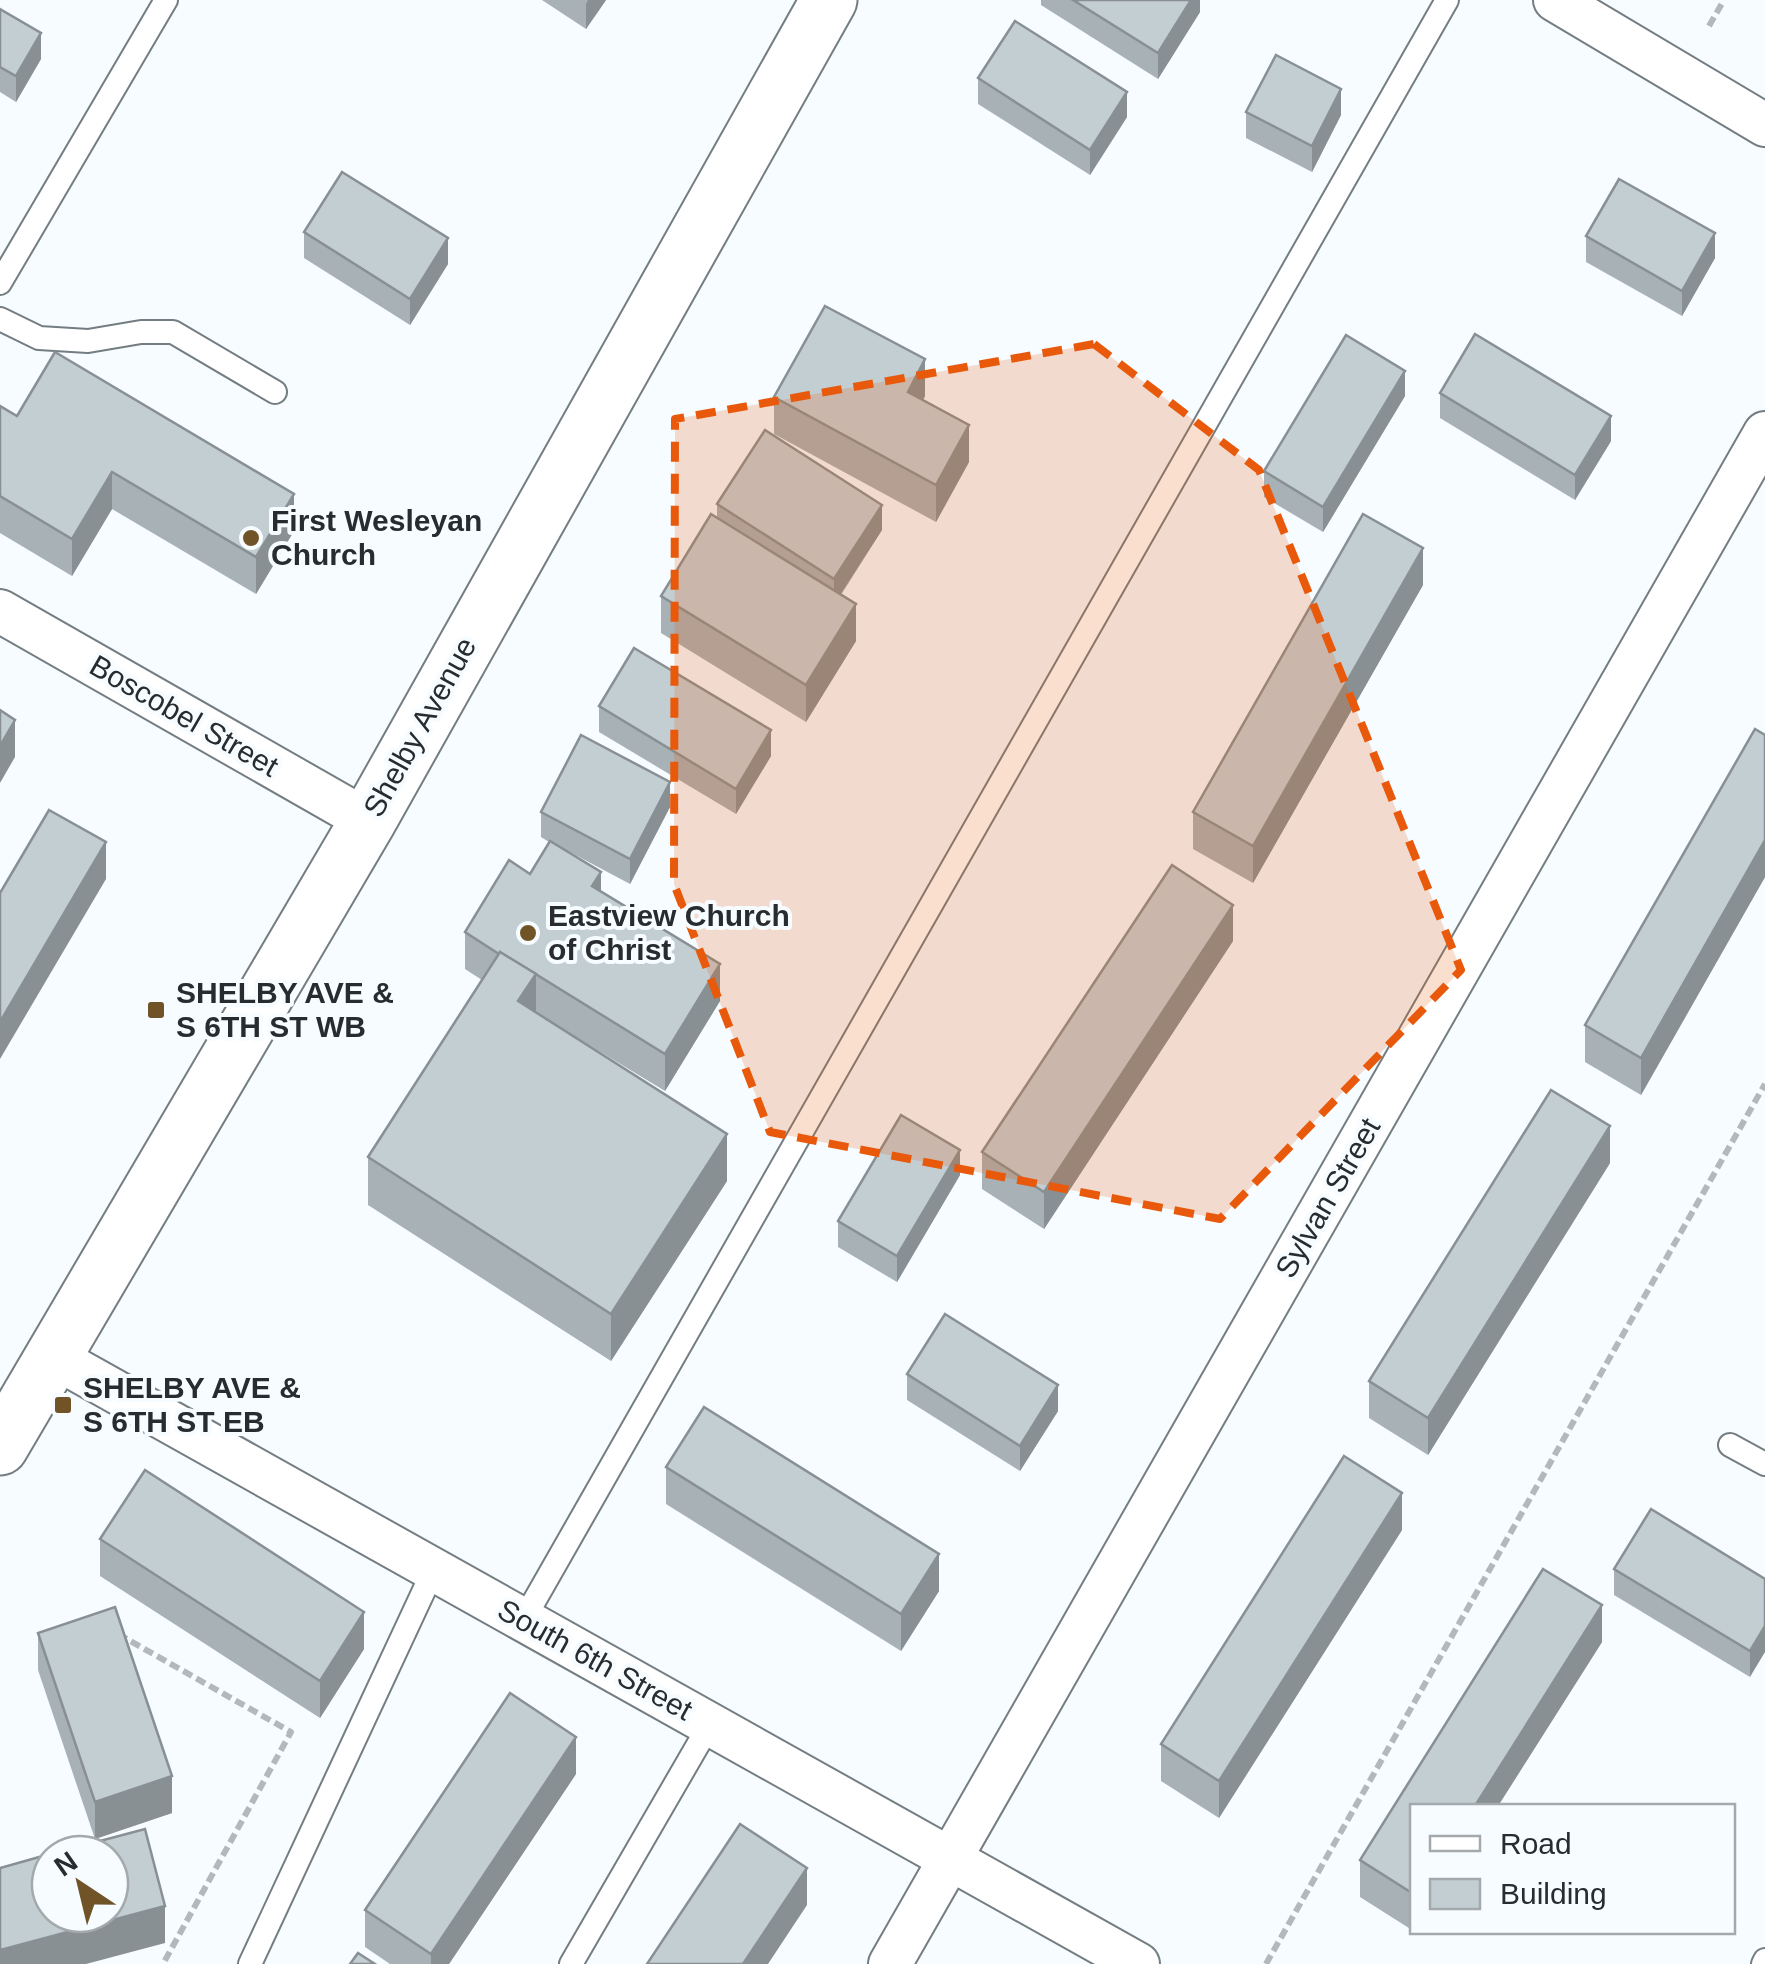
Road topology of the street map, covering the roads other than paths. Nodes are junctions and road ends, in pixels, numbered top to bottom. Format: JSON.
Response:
{"nodes":[{"id":1,"x":166,"y":0,"type":"edge"},
{"id":2,"x":828,"y":0,"type":"edge"},
{"id":3,"x":1446,"y":0,"type":"edge"},
{"id":4,"x":1555,"y":0,"type":"edge"},
{"id":5,"x":1765,"y":125,"type":"edge"},
{"id":6,"x":0,"y":283,"type":"edge"},
{"id":7,"x":0,"y":319,"type":"edge"},
{"id":8,"x":275,"y":392,"type":"dead end"},
{"id":9,"x":1765,"y":433,"type":"edge"},
{"id":10,"x":0,"y":611,"type":"edge"},
{"id":11,"x":368,"y":821,"type":"junction"},
{"id":12,"x":52,"y":1356,"type":"junction"},
{"id":13,"x":1730,"y":1445,"type":"dead end"},
{"id":14,"x":0,"y":1447,"type":"edge"},
{"id":15,"x":1765,"y":1464,"type":"edge"},
{"id":16,"x":434,"y":1569,"type":"junction"},
{"id":17,"x":524,"y":1619,"type":"junction"},
{"id":18,"x":710,"y":1724,"type":"junction"},
{"id":19,"x":950,"y":1858,"type":"junction"},
{"id":20,"x":250,"y":1964,"type":"edge"},
{"id":21,"x":570,"y":1964,"type":"edge"},
{"id":22,"x":890,"y":1964,"type":"edge"},
{"id":23,"x":1138,"y":1964,"type":"edge"}],
"edges":[{"from":1,"to":6,"type":"lane"},
{"from":2,"to":11,"type":"street","name":"Shelby Avenue"},
{"from":3,"to":17,"type":"lane"},
{"from":4,"to":5,"type":"street"},
{"from":7,"to":8,"type":"lane"},
{"from":9,"to":19,"type":"street","name":"Sylvan Street"},
{"from":10,"to":11,"type":"street","name":"Boscobel Street"},
{"from":11,"to":12,"type":"street","name":"Shelby Avenue"},
{"from":12,"to":14,"type":"street","name":"Shelby Avenue"},
{"from":12,"to":16,"type":"street","name":"South 6th Street"},
{"from":13,"to":15,"type":"lane"},
{"from":16,"to":17,"type":"street","name":"South 6th Street"},
{"from":16,"to":20,"type":"lane"},
{"from":17,"to":18,"type":"street","name":"South 6th Street"},
{"from":18,"to":19,"type":"street","name":"South 6th Street"},
{"from":18,"to":21,"type":"lane"},
{"from":19,"to":22,"type":"street","name":"Sylvan Street"},
{"from":19,"to":23,"type":"street","name":"South 6th Street"}]}
